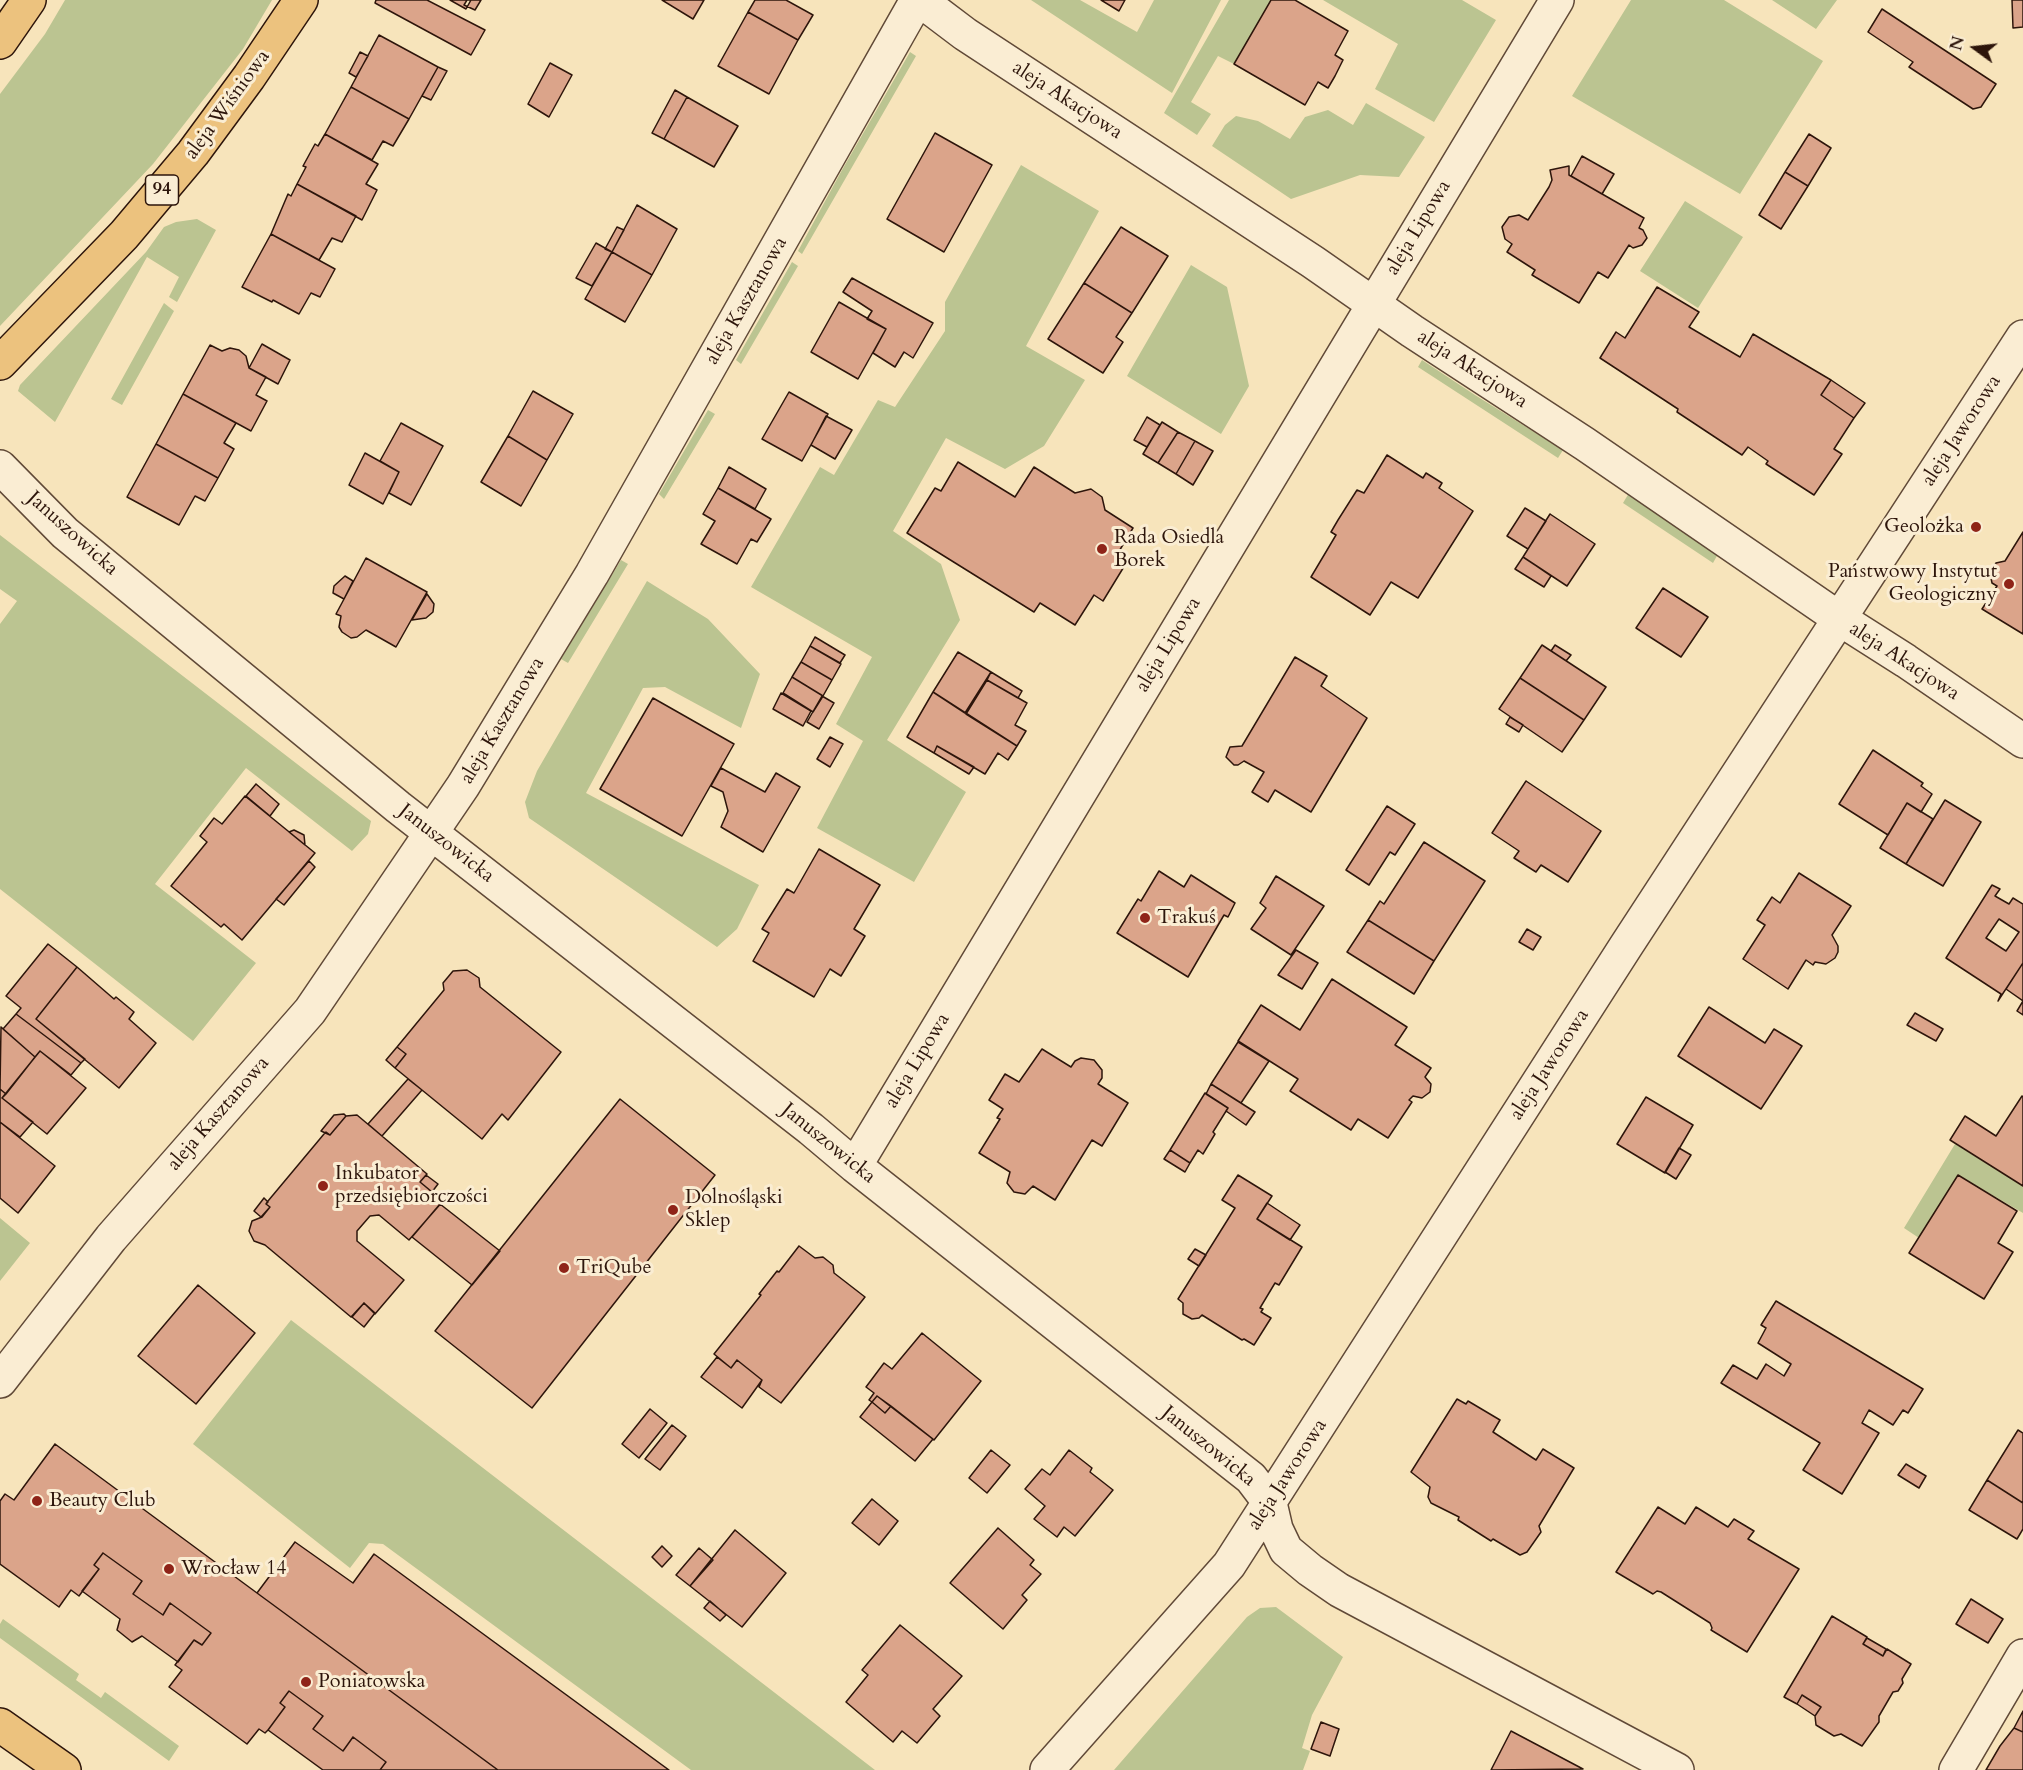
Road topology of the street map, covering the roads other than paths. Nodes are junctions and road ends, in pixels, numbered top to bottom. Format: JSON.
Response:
{"nodes":[{"id":1,"x":29,"y":0,"type":"edge"},
{"id":2,"x":301,"y":0,"type":"edge"},
{"id":3,"x":918,"y":0,"type":"edge"},
{"id":4,"x":1557,"y":0,"type":"edge"},
{"id":5,"x":0,"y":42,"type":"edge"},
{"id":6,"x":1373,"y":304,"type":"junction"},
{"id":7,"x":2023,"y":337,"type":"edge"},
{"id":8,"x":0,"y":363,"type":"edge"},
{"id":9,"x":0,"y":467,"type":"edge"},
{"id":10,"x":1840,"y":620,"type":"junction"},
{"id":11,"x":2023,"y":741,"type":"edge"},
{"id":12,"x":431,"y":832,"type":"junction"},
{"id":13,"x":855,"y":1166,"type":"junction"},
{"id":14,"x":0,"y":1381,"type":"edge"},
{"id":15,"x":1270,"y":1503,"type":"junction"},
{"id":16,"x":2023,"y":1656,"type":"edge"},
{"id":17,"x":0,"y":1725,"type":"edge"},
{"id":18,"x":64,"y":1770,"type":"edge"},
{"id":19,"x":1047,"y":1770,"type":"edge"},
{"id":20,"x":1677,"y":1770,"type":"edge"},
{"id":21,"x":1956,"y":1770,"type":"edge"}],
"edges":[{"from":1,"to":5,"type":"main road"},
{"from":2,"to":8,"type":"main road","name":"aleja Wiśniowa","number":"94"},
{"from":3,"to":6,"type":"street","name":"aleja Akacjowa"},
{"from":3,"to":12,"type":"street","name":"aleja Kasztanowa"},
{"from":4,"to":6,"type":"street","name":"aleja Lipowa"},
{"from":6,"to":10,"type":"street","name":"aleja Akacjowa"},
{"from":6,"to":13,"type":"street","name":"aleja Lipowa"},
{"from":7,"to":10,"type":"street","name":"aleja Jaworowa"},
{"from":9,"to":12,"type":"street","name":"Januszowicka"},
{"from":10,"to":11,"type":"street","name":"aleja Akacjowa"},
{"from":10,"to":15,"type":"street","name":"aleja Jaworowa"},
{"from":12,"to":13,"type":"street","name":"Januszowicka"},
{"from":12,"to":14,"type":"street","name":"aleja Kasztanowa"},
{"from":13,"to":15,"type":"street","name":"Januszowicka"},
{"from":15,"to":19,"type":"street","name":"aleja Jaworowa"},
{"from":15,"to":20,"type":"street","name":"Januszowicka"},
{"from":16,"to":21,"type":"street"},
{"from":17,"to":18,"type":"main road"}]}
